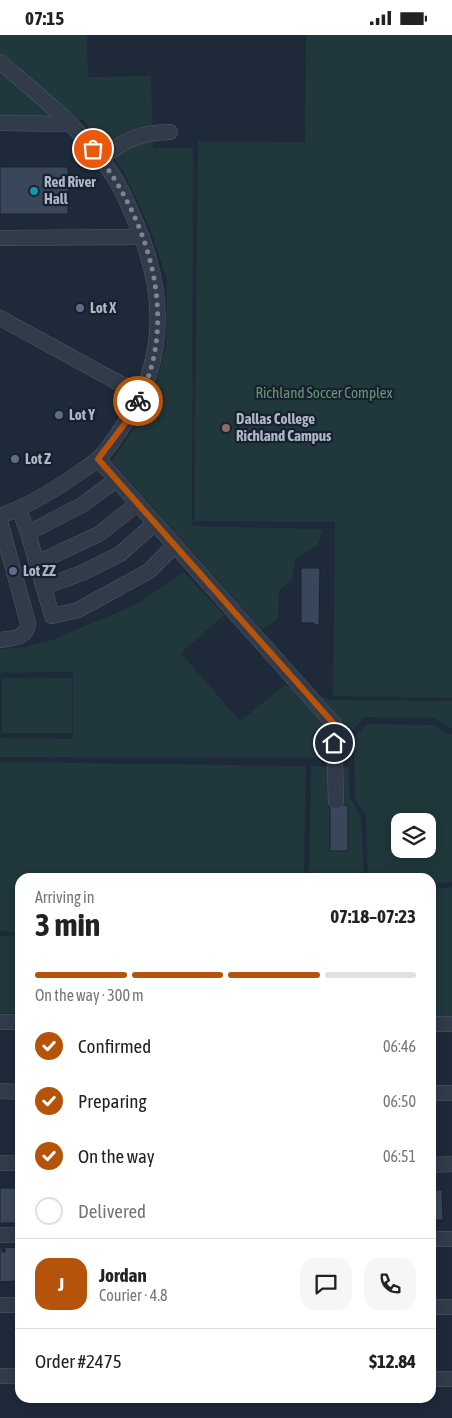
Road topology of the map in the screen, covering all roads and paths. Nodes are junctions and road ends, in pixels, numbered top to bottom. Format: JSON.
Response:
{"nodes":[{"id":1,"x":0,"y":62,"type":"edge"},
{"id":2,"x":0,"y":123,"type":"edge"},
{"id":3,"x":69,"y":124,"type":"junction"},
{"id":4,"x":170,"y":132,"type":"dead end"},
{"id":5,"x":101,"y":158,"type":"junction"},
{"id":6,"x":142,"y":237,"type":"junction"},
{"id":7,"x":0,"y":238,"type":"edge"},
{"id":8,"x":0,"y":318,"type":"edge"},
{"id":9,"x":141,"y":395,"type":"junction"},
{"id":10,"x":98,"y":459,"type":"junction"},
{"id":11,"x":116,"y":480,"type":"junction"},
{"id":12,"x":137,"y":504,"type":"junction"},
{"id":13,"x":19,"y":509,"type":"junction"},
{"id":14,"x":0,"y":516,"type":"edge"},
{"id":15,"x":0,"y":521,"type":"edge"},
{"id":16,"x":155,"y":523,"type":"junction"},
{"id":17,"x":28,"y":533,"type":"junction"},
{"id":18,"x":174,"y":545,"type":"junction"},
{"id":19,"x":37,"y":563,"type":"junction"},
{"id":20,"x":43,"y":587,"type":"junction"},
{"id":21,"x":52,"y":616,"type":"junction"},
{"id":22,"x":28,"y":627,"type":"junction"},
{"id":23,"x":0,"y":640,"type":"edge"},
{"id":24,"x":336,"y":801,"type":"dead end"},
{"id":25,"x":0,"y":1022,"type":"edge"},
{"id":26,"x":15,"y":1022,"type":"edge"},
{"id":27,"x":436,"y":1023,"type":"edge"},
{"id":28,"x":452,"y":1024,"type":"edge"},
{"id":29,"x":0,"y":1091,"type":"edge"},
{"id":30,"x":15,"y":1091,"type":"edge"},
{"id":31,"x":436,"y":1093,"type":"edge"},
{"id":32,"x":452,"y":1093,"type":"edge"},
{"id":33,"x":0,"y":1163,"type":"edge"},
{"id":34,"x":15,"y":1163,"type":"edge"},
{"id":35,"x":452,"y":1164,"type":"edge"},
{"id":36,"x":436,"y":1165,"type":"edge"},
{"id":37,"x":0,"y":1235,"type":"edge"},
{"id":38,"x":15,"y":1235,"type":"edge"},
{"id":39,"x":436,"y":1239,"type":"edge"},
{"id":40,"x":452,"y":1239,"type":"edge"},
{"id":41,"x":0,"y":1305,"type":"edge"},
{"id":42,"x":15,"y":1305,"type":"edge"},
{"id":43,"x":436,"y":1307,"type":"edge"},
{"id":44,"x":452,"y":1307,"type":"edge"},
{"id":45,"x":0,"y":1376,"type":"edge"},
{"id":46,"x":15,"y":1377,"type":"edge"},
{"id":47,"x":436,"y":1379,"type":"edge"},
{"id":48,"x":452,"y":1379,"type":"edge"}],
"edges":[{"from":1,"to":3,"type":"street"},
{"from":2,"to":3,"type":"street"},
{"from":3,"to":5,"type":"street"},
{"from":4,"to":5,"type":"street"},
{"from":5,"to":6,"type":"street"},
{"from":6,"to":7,"type":"street"},
{"from":6,"to":9,"type":"street"},
{"from":8,"to":9,"type":"street"},
{"from":9,"to":10,"type":"street"},
{"from":10,"to":11,"type":"street"},
{"from":10,"to":13,"type":"street"},
{"from":11,"to":12,"type":"street"},
{"from":11,"to":17,"type":"street"},
{"from":12,"to":16,"type":"street"},
{"from":12,"to":19,"type":"street"},
{"from":13,"to":14,"type":"street"},
{"from":13,"to":17,"type":"street"},
{"from":15,"to":22,"type":"street"},
{"from":16,"to":18,"type":"street"},
{"from":16,"to":20,"type":"street"},
{"from":17,"to":19,"type":"street"},
{"from":18,"to":21,"type":"street"},
{"from":18,"to":24,"type":"street"},
{"from":19,"to":20,"type":"street"},
{"from":20,"to":21,"type":"street"},
{"from":21,"to":22,"type":"street"},
{"from":22,"to":23,"type":"street"},
{"from":25,"to":26,"type":"street"},
{"from":27,"to":28,"type":"street"},
{"from":29,"to":30,"type":"street"},
{"from":31,"to":32,"type":"street"},
{"from":33,"to":34,"type":"street"},
{"from":35,"to":36,"type":"street"},
{"from":37,"to":38,"type":"street"},
{"from":39,"to":40,"type":"street"},
{"from":41,"to":42,"type":"street"},
{"from":43,"to":44,"type":"street"},
{"from":45,"to":46,"type":"street"},
{"from":47,"to":48,"type":"street"}]}
